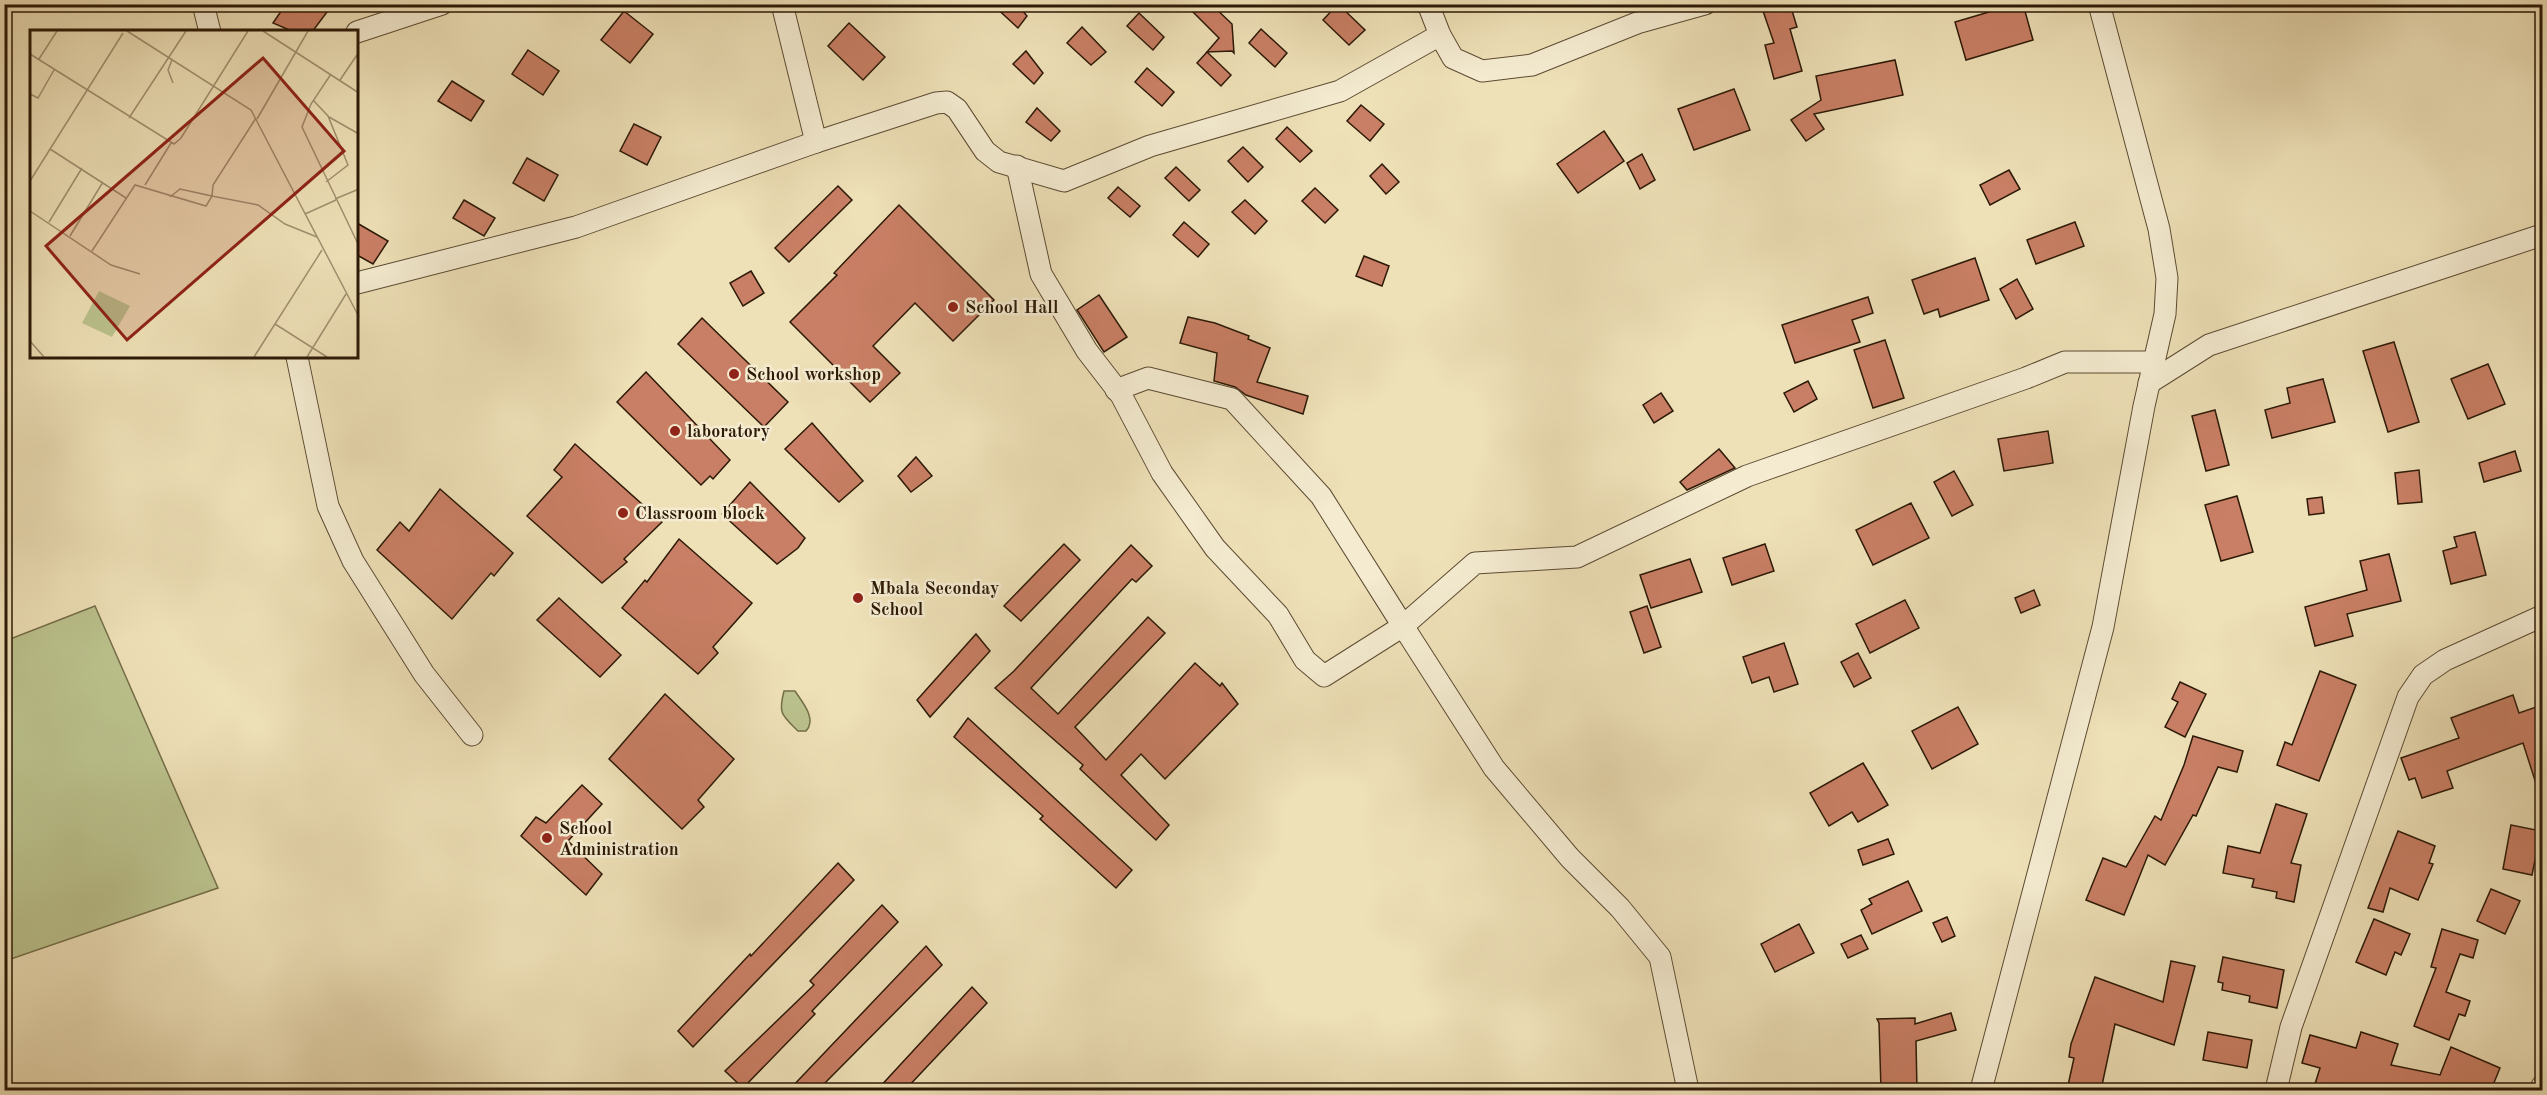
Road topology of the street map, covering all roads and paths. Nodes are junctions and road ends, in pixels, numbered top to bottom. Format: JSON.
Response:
{"nodes":[{"id":1,"x":203,"y":4,"type":"edge"},
{"id":2,"x":442,"y":4,"type":"edge"},
{"id":3,"x":782,"y":4,"type":"edge"},
{"id":4,"x":1428,"y":4,"type":"edge"},
{"id":5,"x":1705,"y":4,"type":"edge"},
{"id":6,"x":2099,"y":4,"type":"edge"},
{"id":7,"x":210,"y":30,"type":"edge"},
{"id":8,"x":358,"y":32,"type":"edge"},
{"id":9,"x":1440,"y":35,"type":"junction"},
{"id":10,"x":816,"y":142,"type":"junction"},
{"id":11,"x":1017,"y":166,"type":"junction"},
{"id":12,"x":2542,"y":235,"type":"edge"},
{"id":13,"x":358,"y":283,"type":"edge"},
{"id":14,"x":297,"y":358,"type":"edge"},
{"id":15,"x":2154,"y":362,"type":"junction"},
{"id":16,"x":2149,"y":383,"type":"junction"},
{"id":17,"x":1116,"y":390,"type":"junction"},
{"id":18,"x":2542,"y":616,"type":"edge"},
{"id":19,"x":1403,"y":626,"type":"junction"},
{"id":20,"x":472,"y":735,"type":"dead end"},
{"id":21,"x":2542,"y":1086,"type":"edge"},
{"id":22,"x":1688,"y":1090,"type":"edge"},
{"id":23,"x":1982,"y":1090,"type":"edge"},
{"id":24,"x":2276,"y":1090,"type":"edge"},
{"id":25,"x":2541,"y":1090,"type":"edge"}],
"edges":[{"from":1,"to":7,"type":"street"},
{"from":2,"to":8,"type":"street"},
{"from":3,"to":10,"type":"street"},
{"from":4,"to":9,"type":"street"},
{"from":5,"to":9,"type":"street"},
{"from":6,"to":15,"type":"street"},
{"from":9,"to":11,"type":"street"},
{"from":10,"to":11,"type":"street"},
{"from":10,"to":13,"type":"street"},
{"from":11,"to":17,"type":"street"},
{"from":12,"to":16,"type":"street"},
{"from":14,"to":20,"type":"street"},
{"from":15,"to":16,"type":"street"},
{"from":15,"to":19,"type":"street"},
{"from":16,"to":23,"type":"street"},
{"from":17,"to":19,"type":"street"},
{"from":17,"to":19,"type":"street"},
{"from":18,"to":24,"type":"street"},
{"from":19,"to":22,"type":"street"},
{"from":21,"to":25,"type":"street"}]}
